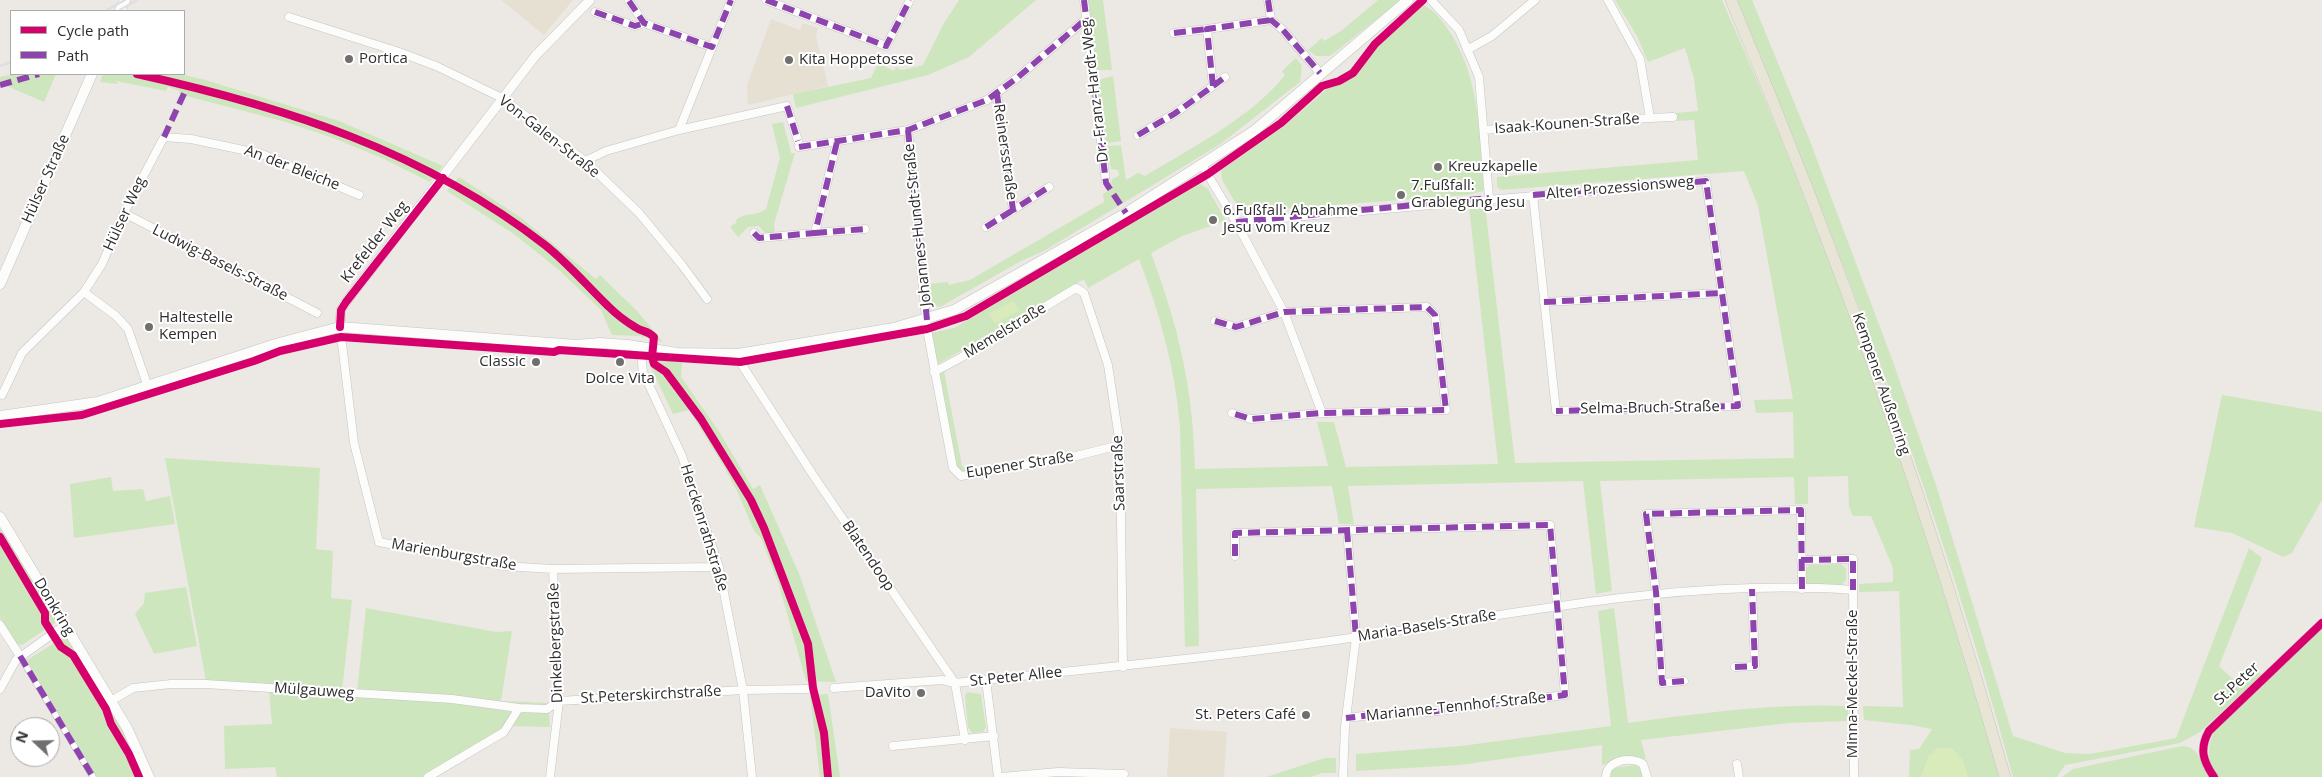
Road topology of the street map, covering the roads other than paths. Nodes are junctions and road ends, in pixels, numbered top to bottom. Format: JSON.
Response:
{"nodes":[{"id":1,"x":590,"y":0,"type":"edge"},
{"id":2,"x":731,"y":0,"type":"edge"},
{"id":3,"x":766,"y":0,"type":"edge"},
{"id":4,"x":910,"y":0,"type":"edge"},
{"id":5,"x":1084,"y":0,"type":"edge"},
{"id":6,"x":1268,"y":0,"type":"edge"},
{"id":7,"x":1408,"y":0,"type":"edge"},
{"id":8,"x":1431,"y":0,"type":"edge"},
{"id":9,"x":1535,"y":0,"type":"edge"},
{"id":10,"x":1608,"y":0,"type":"edge"},
{"id":11,"x":1731,"y":0,"type":"edge"},
{"id":12,"x":629,"y":1,"type":"edge"},
{"id":13,"x":595,"y":12,"type":"dead end"},
{"id":14,"x":289,"y":17,"type":"dead end"},
{"id":15,"x":1086,"y":19,"type":"junction"},
{"id":16,"x":1271,"y":20,"type":"junction"},
{"id":17,"x":644,"y":23,"type":"junction"},
{"id":18,"x":1206,"y":29,"type":"junction"},
{"id":19,"x":1174,"y":33,"type":"dead end"},
{"id":20,"x":712,"y":47,"type":"junction"},
{"id":21,"x":1467,"y":50,"type":"junction"},
{"id":22,"x":1320,"y":73,"type":"junction"},
{"id":23,"x":92,"y":75,"type":"edge"},
{"id":24,"x":1226,"y":76,"type":"dead end"},
{"id":25,"x":1213,"y":86,"type":"junction"},
{"id":26,"x":996,"y":94,"type":"junction"},
{"id":27,"x":502,"y":98,"type":"junction"},
{"id":28,"x":1673,"y":116,"type":"dead end"},
{"id":29,"x":1650,"y":118,"type":"junction"},
{"id":30,"x":679,"y":130,"type":"junction"},
{"id":31,"x":908,"y":130,"type":"junction"},
{"id":32,"x":1484,"y":130,"type":"junction"},
{"id":33,"x":1138,"y":135,"type":"dead end"},
{"id":34,"x":164,"y":137,"type":"joint"},
{"id":35,"x":837,"y":142,"type":"junction"},
{"id":36,"x":585,"y":162,"type":"junction"},
{"id":37,"x":1202,"y":165,"type":"junction"},
{"id":38,"x":1706,"y":181,"type":"joint"},
{"id":39,"x":1106,"y":183,"type":"dead end"},
{"id":40,"x":1049,"y":188,"type":"dead end"},
{"id":41,"x":359,"y":195,"type":"dead end"},
{"id":42,"x":1533,"y":195,"type":"junction"},
{"id":43,"x":1490,"y":198,"type":"junction"},
{"id":44,"x":1013,"y":210,"type":"junction"},
{"id":45,"x":124,"y":213,"type":"junction"},
{"id":46,"x":1236,"y":222,"type":"junction"},
{"id":47,"x":986,"y":227,"type":"dead end"},
{"id":48,"x":865,"y":229,"type":"dead end"},
{"id":49,"x":754,"y":233,"type":"dead end"},
{"id":50,"x":816,"y":233,"type":"junction"},
{"id":51,"x":0,"y":284,"type":"edge"},
{"id":52,"x":1076,"y":288,"type":"joint"},
{"id":53,"x":84,"y":292,"type":"junction"},
{"id":54,"x":1722,"y":293,"type":"junction"},
{"id":55,"x":707,"y":299,"type":"dead end"},
{"id":56,"x":1544,"y":302,"type":"junction"},
{"id":57,"x":1284,"y":312,"type":"junction"},
{"id":58,"x":317,"y":313,"type":"dead end"},
{"id":59,"x":927,"y":320,"type":"junction"},
{"id":60,"x":1215,"y":321,"type":"dead end"},
{"id":61,"x":340,"y":327,"type":"junction"},
{"id":62,"x":640,"y":346,"type":"junction"},
{"id":63,"x":738,"y":354,"type":"junction"},
{"id":64,"x":934,"y":372,"type":"junction"},
{"id":65,"x":148,"y":387,"type":"junction"},
{"id":66,"x":2,"y":395,"type":"dead end"},
{"id":67,"x":1232,"y":413,"type":"dead end"},
{"id":68,"x":1322,"y":413,"type":"junction"},
{"id":69,"x":0,"y":416,"type":"edge"},
{"id":70,"x":1120,"y":445,"type":"junction"},
{"id":71,"x":0,"y":517,"type":"edge"},
{"id":72,"x":1347,"y":530,"type":"junction"},
{"id":73,"x":1235,"y":556,"type":"dead end"},
{"id":74,"x":1801,"y":560,"type":"junction"},
{"id":75,"x":719,"y":567,"type":"junction"},
{"id":76,"x":553,"y":569,"type":"junction"},
{"id":77,"x":1752,"y":589,"type":"junction"},
{"id":78,"x":1802,"y":589,"type":"junction"},
{"id":79,"x":1853,"y":590,"type":"junction"},
{"id":80,"x":1656,"y":592,"type":"junction"},
{"id":81,"x":1557,"y":606,"type":"junction"},
{"id":82,"x":2322,"y":623,"type":"edge"},
{"id":83,"x":0,"y":625,"type":"edge"},
{"id":84,"x":65,"y":625,"type":"junction"},
{"id":85,"x":1356,"y":637,"type":"junction"},
{"id":86,"x":20,"y":656,"type":"junction"},
{"id":87,"x":1197,"y":659,"type":"joint"},
{"id":88,"x":1124,"y":667,"type":"junction"},
{"id":89,"x":1735,"y":667,"type":"dead end"},
{"id":90,"x":986,"y":680,"type":"junction"},
{"id":91,"x":1684,"y":681,"type":"dead end"},
{"id":92,"x":955,"y":683,"type":"junction"},
{"id":93,"x":834,"y":688,"type":"dead end"},
{"id":94,"x":0,"y":689,"type":"edge"},
{"id":95,"x":808,"y":689,"type":"dead end"},
{"id":96,"x":743,"y":690,"type":"junction"},
{"id":97,"x":559,"y":700,"type":"junction"},
{"id":98,"x":111,"y":701,"type":"junction"},
{"id":99,"x":519,"y":708,"type":"junction"},
{"id":100,"x":1346,"y":718,"type":"junction"},
{"id":101,"x":994,"y":736,"type":"junction"},
{"id":102,"x":965,"y":740,"type":"junction"},
{"id":103,"x":893,"y":746,"type":"dead end"},
{"id":104,"x":1738,"y":764,"type":"dead end"},
{"id":105,"x":1124,"y":774,"type":"dead end"},
{"id":106,"x":93,"y":777,"type":"edge"},
{"id":107,"x":150,"y":777,"type":"edge"},
{"id":108,"x":428,"y":777,"type":"edge"},
{"id":109,"x":550,"y":777,"type":"edge"},
{"id":110,"x":752,"y":777,"type":"edge"},
{"id":111,"x":999,"y":777,"type":"edge"},
{"id":112,"x":1343,"y":777,"type":"edge"},
{"id":113,"x":1606,"y":777,"type":"edge"},
{"id":114,"x":1647,"y":777,"type":"edge"},
{"id":115,"x":1739,"y":777,"type":"edge"},
{"id":116,"x":1854,"y":777,"type":"edge"},
{"id":117,"x":2005,"y":777,"type":"edge"},
{"id":118,"x":2214,"y":777,"type":"edge"}],
"edges":[{"from":1,"to":27,"type":"street","name":"Krefelder Weg"},
{"from":2,"to":20,"type":"street"},
{"from":3,"to":4,"type":"street"},
{"from":5,"to":15,"type":"street","name":"Dr.-Franz-Hardt-Weg"},
{"from":6,"to":16,"type":"street"},
{"from":7,"to":22,"type":"main road"},
{"from":8,"to":21,"type":"street","name":"Isaak-Kounen-Straße"},
{"from":9,"to":21,"type":"street"},
{"from":10,"to":29,"type":"street","name":"Isaak-Kounen-Straße"},
{"from":11,"to":117,"type":"main road","name":"Kempener Außenring"},
{"from":12,"to":17,"type":"street"},
{"from":13,"to":17,"type":"street"},
{"from":14,"to":27,"type":"street","name":"Von-Galen-Straße"},
{"from":15,"to":26,"type":"street"},
{"from":15,"to":39,"type":"street","name":"Dr.-Franz-Hardt-Weg"},
{"from":16,"to":18,"type":"street"},
{"from":16,"to":22,"type":"street"},
{"from":17,"to":20,"type":"street"},
{"from":18,"to":19,"type":"street"},
{"from":18,"to":25,"type":"street"},
{"from":20,"to":30,"type":"street"},
{"from":21,"to":32,"type":"street","name":"Isaak-Kounen-Straße"},
{"from":22,"to":37,"type":"main road"},
{"from":23,"to":51,"type":"main road","name":"Hülser Straße"},
{"from":24,"to":25,"type":"street"},
{"from":25,"to":33,"type":"street"},
{"from":26,"to":31,"type":"street"},
{"from":26,"to":44,"type":"street","name":"Reinersstraße"},
{"from":27,"to":36,"type":"street","name":"Von-Galen-Straße"},
{"from":27,"to":61,"type":"street","name":"Krefelder Weg"},
{"from":28,"to":29,"type":"street","name":"Isaak-Kounen-Straße"},
{"from":29,"to":32,"type":"street","name":"Isaak-Kounen-Straße"},
{"from":30,"to":35,"type":"street"},
{"from":30,"to":36,"type":"street"},
{"from":31,"to":35,"type":"street"},
{"from":31,"to":59,"type":"street","name":"Johannes-Hundt-Straße"},
{"from":32,"to":43,"type":"street","name":"Isaak-Kounen-Straße"},
{"from":34,"to":41,"type":"street","name":"An der Bleiche"},
{"from":34,"to":45,"type":"street","name":"Hülser Weg"},
{"from":35,"to":50,"type":"street"},
{"from":36,"to":55,"type":"street","name":"Von-Galen-Straße"},
{"from":37,"to":46,"type":"street"},
{"from":37,"to":59,"type":"main road"},
{"from":38,"to":42,"type":"street","name":"Alter Prozessionsweg"},
{"from":38,"to":54,"type":"street","name":"Selma-Bruch-Straße"},
{"from":40,"to":44,"type":"street","name":"Reinersstraße"},
{"from":42,"to":43,"type":"street","name":"Alter Prozessionsweg"},
{"from":42,"to":56,"type":"street","name":"Selma-Bruch-Straße"},
{"from":43,"to":46,"type":"street","name":"Alter Prozessionsweg"},
{"from":44,"to":47,"type":"street","name":"Reinersstraße"},
{"from":45,"to":53,"type":"street","name":"Hülser Weg"},
{"from":45,"to":58,"type":"street","name":"Ludwig-Basels-Straße"},
{"from":46,"to":57,"type":"street"},
{"from":48,"to":50,"type":"street"},
{"from":49,"to":50,"type":"street"},
{"from":52,"to":64,"type":"street","name":"Memelstraße"},
{"from":52,"to":70,"type":"street","name":"Saarstraße"},
{"from":53,"to":65,"type":"street"},
{"from":53,"to":66,"type":"street","name":"Hülser Weg"},
{"from":54,"to":56,"type":"street"},
{"from":54,"to":56,"type":"street","name":"Selma-Bruch-Straße"},
{"from":57,"to":60,"type":"street"},
{"from":57,"to":68,"type":"street"},
{"from":57,"to":68,"type":"street"},
{"from":59,"to":63,"type":"main road"},
{"from":59,"to":64,"type":"street","name":"Eupener Straße"},
{"from":61,"to":62,"type":"main road"},
{"from":61,"to":65,"type":"main road"},
{"from":61,"to":76,"type":"street","name":"Marienburgstraße"},
{"from":62,"to":63,"type":"main road"},
{"from":62,"to":75,"type":"street","name":"Herckenrathstraße"},
{"from":63,"to":92,"type":"street","name":"Blatendoop"},
{"from":64,"to":70,"type":"street","name":"Eupener Straße"},
{"from":65,"to":69,"type":"main road"},
{"from":67,"to":68,"type":"street"},
{"from":70,"to":88,"type":"street","name":"Saarstraße"},
{"from":71,"to":84,"type":"main road","name":"Donkring"},
{"from":72,"to":73,"type":"street"},
{"from":72,"to":81,"type":"street"},
{"from":72,"to":85,"type":"street"},
{"from":74,"to":78,"type":"street"},
{"from":74,"to":79,"type":"street"},
{"from":74,"to":80,"type":"street"},
{"from":75,"to":76,"type":"street","name":"Marienburgstraße"},
{"from":75,"to":96,"type":"street","name":"Herckenrathstraße"},
{"from":76,"to":97,"type":"street","name":"Dinkelbergstraße"},
{"from":77,"to":78,"type":"street","name":"Maria-Basels-Straße"},
{"from":77,"to":80,"type":"street","name":"Maria-Basels-Straße"},
{"from":77,"to":89,"type":"street"},
{"from":78,"to":79,"type":"street","name":"Maria-Basels-Straße"},
{"from":79,"to":116,"type":"street","name":"Minna-Meckel-Straße"},
{"from":80,"to":81,"type":"street","name":"Maria-Basels-Straße"},
{"from":80,"to":91,"type":"street"},
{"from":81,"to":85,"type":"street","name":"Maria-Basels-Straße"},
{"from":81,"to":100,"type":"street","name":"Marianne-Tennhof-Straße"},
{"from":82,"to":118,"type":"street","name":"St.Peter"},
{"from":83,"to":86,"type":"street"},
{"from":84,"to":86,"type":"street"},
{"from":84,"to":98,"type":"main road","name":"Donkring"},
{"from":85,"to":87,"type":"street","name":"Maria-Basels-Straße"},
{"from":85,"to":100,"type":"street"},
{"from":86,"to":94,"type":"street"},
{"from":86,"to":106,"type":"street"},
{"from":87,"to":88,"type":"street","name":"St.Peter Allee"},
{"from":88,"to":90,"type":"street","name":"St.Peter Allee"},
{"from":90,"to":92,"type":"street","name":"St.Peter Allee"},
{"from":90,"to":101,"type":"street"},
{"from":92,"to":93,"type":"street","name":"St.Peter Allee"},
{"from":92,"to":102,"type":"street","name":"Blatendoop"},
{"from":95,"to":96,"type":"street"},
{"from":96,"to":97,"type":"street","name":"St.Peterskirchstraße"},
{"from":96,"to":110,"type":"street","name":"Herckenrathstraße"},
{"from":97,"to":99,"type":"street","name":"St.Peterskirchstraße"},
{"from":97,"to":109,"type":"street","name":"Dinkelbergstraße"},
{"from":98,"to":99,"type":"street","name":"Mülgauweg"},
{"from":98,"to":107,"type":"main road","name":"Donkring"},
{"from":99,"to":108,"type":"street"},
{"from":100,"to":112,"type":"street"},
{"from":101,"to":102,"type":"street"},
{"from":101,"to":111,"type":"street"},
{"from":102,"to":103,"type":"street"},
{"from":104,"to":115,"type":"street"},
{"from":105,"to":111,"type":"street"},
{"from":113,"to":114,"type":"street"}]}
